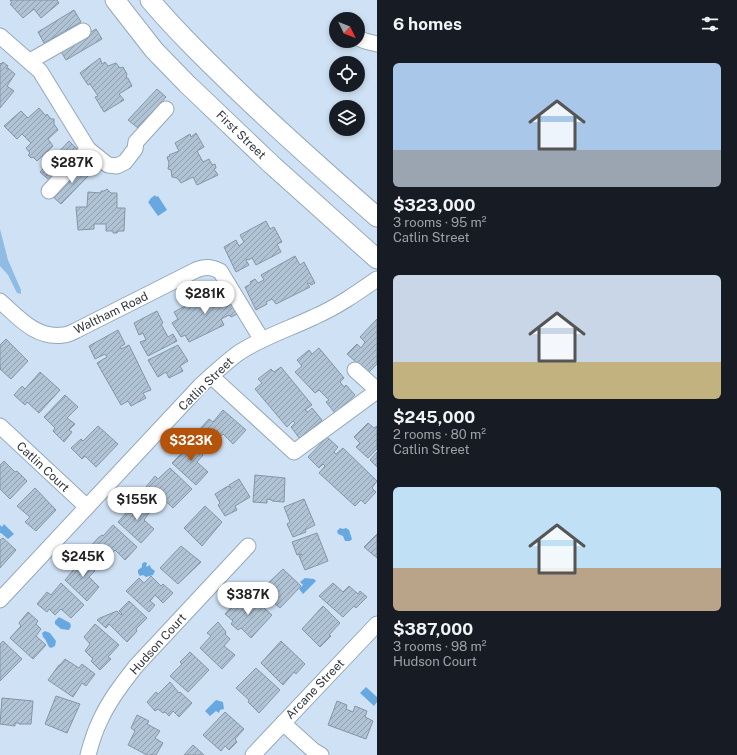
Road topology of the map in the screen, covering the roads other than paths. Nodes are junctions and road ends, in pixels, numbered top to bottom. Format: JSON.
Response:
{"nodes":[{"id":1,"x":115,"y":0,"type":"edge"},
{"id":2,"x":150,"y":0,"type":"edge"},
{"id":3,"x":83,"y":31,"type":"dead end"},
{"id":4,"x":0,"y":36,"type":"edge"},
{"id":5,"x":365,"y":42,"type":"edge"},
{"id":6,"x":377,"y":44,"type":"edge"},
{"id":7,"x":30,"y":61,"type":"junction"},
{"id":8,"x":166,"y":110,"type":"dead end"},
{"id":9,"x":88,"y":149,"type":"junction"},
{"id":10,"x":49,"y":191,"type":"dead end"},
{"id":11,"x":377,"y":217,"type":"edge"},
{"id":12,"x":377,"y":259,"type":"edge"},
{"id":13,"x":377,"y":279,"type":"edge"},
{"id":14,"x":0,"y":301,"type":"edge"},
{"id":15,"x":262,"y":340,"type":"junction"},
{"id":16,"x":355,"y":370,"type":"dead end"},
{"id":17,"x":211,"y":376,"type":"junction"},
{"id":18,"x":377,"y":391,"type":"edge"},
{"id":19,"x":0,"y":426,"type":"edge"},
{"id":20,"x":87,"y":507,"type":"junction"},
{"id":21,"x":248,"y":546,"type":"dead end"},
{"id":22,"x":0,"y":600,"type":"edge"},
{"id":23,"x":377,"y":624,"type":"edge"},
{"id":24,"x":283,"y":723,"type":"junction"},
{"id":25,"x":88,"y":755,"type":"edge"},
{"id":26,"x":253,"y":755,"type":"edge"},
{"id":27,"x":321,"y":755,"type":"edge"}],
"edges":[{"from":1,"to":12,"type":"main road","name":"First Street"},
{"from":2,"to":11,"type":"main road"},
{"from":3,"to":7,"type":"street"},
{"from":4,"to":7,"type":"street"},
{"from":5,"to":6,"type":"street"},
{"from":7,"to":9,"type":"street"},
{"from":8,"to":9,"type":"street"},
{"from":9,"to":10,"type":"street"},
{"from":13,"to":15,"type":"street","name":"Catlin Street"},
{"from":14,"to":15,"type":"street","name":"Waltham Road"},
{"from":15,"to":17,"type":"street","name":"Catlin Street"},
{"from":16,"to":18,"type":"street"},
{"from":17,"to":18,"type":"street"},
{"from":17,"to":20,"type":"street","name":"Catlin Street"},
{"from":19,"to":20,"type":"street","name":"Catlin Court"},
{"from":20,"to":22,"type":"street","name":"Catlin Street"},
{"from":21,"to":25,"type":"street","name":"Hudson Court"},
{"from":23,"to":24,"type":"street","name":"Arcane Street"},
{"from":24,"to":26,"type":"street","name":"Arcane Street"},
{"from":24,"to":27,"type":"street"}]}
